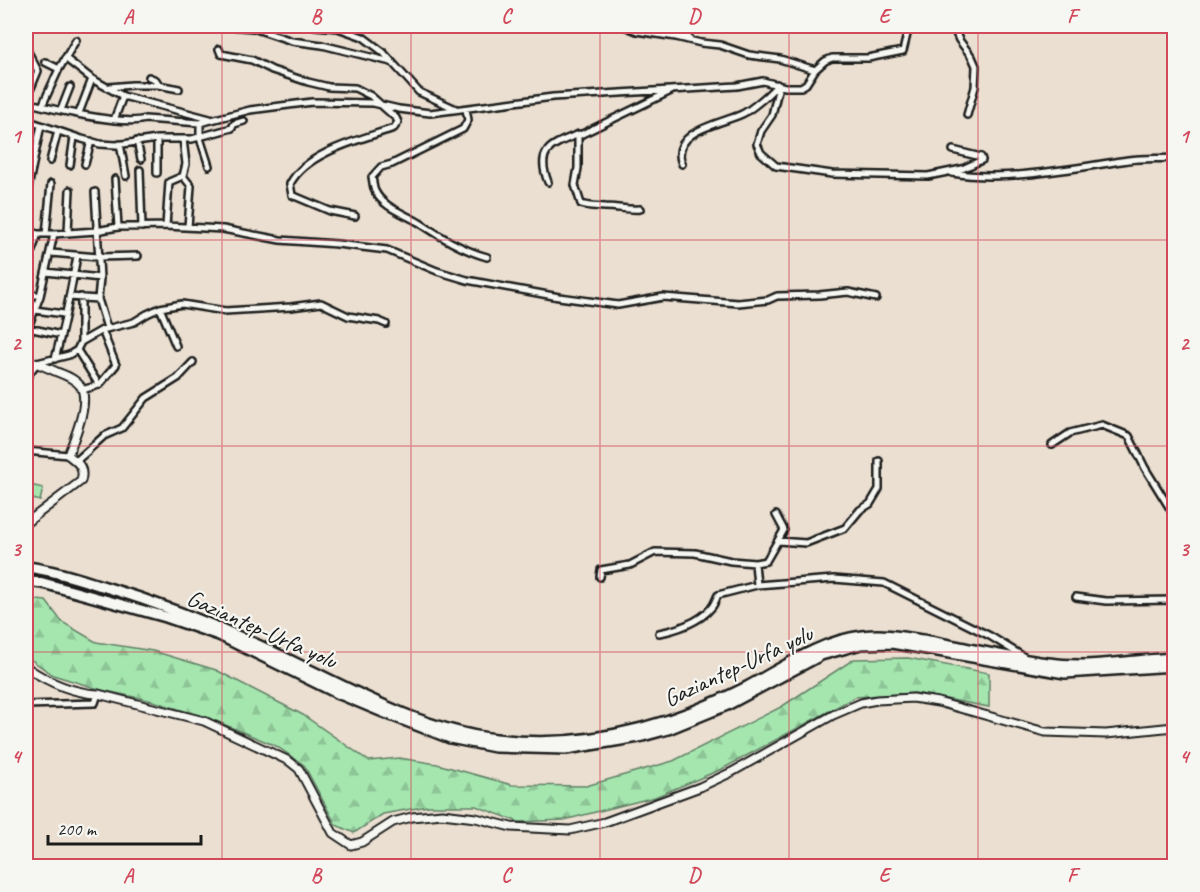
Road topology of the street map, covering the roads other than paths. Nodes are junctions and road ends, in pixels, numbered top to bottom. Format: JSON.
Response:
{"nodes":[{"id":1,"x":230,"y":26,"type":"edge"},
{"id":2,"x":315,"y":26,"type":"edge"},
{"id":3,"x":624,"y":26,"type":"edge"},
{"id":4,"x":664,"y":26,"type":"edge"},
{"id":5,"x":909,"y":26,"type":"edge"},
{"id":6,"x":953,"y":26,"type":"edge"},
{"id":7,"x":76,"y":40,"type":"dead end"},
{"id":8,"x":691,"y":41,"type":"junction"},
{"id":9,"x":219,"y":49,"type":"dead end"},
{"id":10,"x":27,"y":50,"type":"edge"},
{"id":11,"x":65,"y":58,"type":"junction"},
{"id":12,"x":26,"y":59,"type":"edge"},
{"id":13,"x":45,"y":62,"type":"dead end"},
{"id":14,"x":393,"y":62,"type":"junction"},
{"id":15,"x":59,"y":69,"type":"junction"},
{"id":16,"x":814,"y":70,"type":"junction"},
{"id":17,"x":149,"y":77,"type":"dead end"},
{"id":18,"x":92,"y":78,"type":"junction"},
{"id":19,"x":159,"y":85,"type":"junction"},
{"id":20,"x":778,"y":85,"type":"junction"},
{"id":21,"x":70,"y":87,"type":"dead end"},
{"id":22,"x":107,"y":87,"type":"junction"},
{"id":23,"x":677,"y":88,"type":"junction"},
{"id":24,"x":179,"y":89,"type":"dead end"},
{"id":25,"x":123,"y":96,"type":"junction"},
{"id":26,"x":26,"y":101,"type":"edge"},
{"id":27,"x":380,"y":105,"type":"junction"},
{"id":28,"x":42,"y":106,"type":"junction"},
{"id":29,"x":466,"y":109,"type":"junction"},
{"id":30,"x":61,"y":110,"type":"junction"},
{"id":31,"x":458,"y":110,"type":"junction"},
{"id":32,"x":79,"y":113,"type":"junction"},
{"id":33,"x":967,"y":115,"type":"dead end"},
{"id":34,"x":26,"y":120,"type":"edge"},
{"id":35,"x":114,"y":120,"type":"junction"},
{"id":36,"x":212,"y":120,"type":"junction"},
{"id":37,"x":244,"y":121,"type":"dead end"},
{"id":38,"x":200,"y":123,"type":"junction"},
{"id":39,"x":41,"y":125,"type":"junction"},
{"id":40,"x":58,"y":131,"type":"junction"},
{"id":41,"x":579,"y":134,"type":"junction"},
{"id":42,"x":74,"y":137,"type":"junction"},
{"id":43,"x":200,"y":138,"type":"junction"},
{"id":44,"x":157,"y":139,"type":"junction"},
{"id":45,"x":183,"y":139,"type":"junction"},
{"id":46,"x":91,"y":141,"type":"junction"},
{"id":47,"x":138,"y":141,"type":"junction"},
{"id":48,"x":120,"y":144,"type":"junction"},
{"id":49,"x":953,"y":150,"type":"dead end"},
{"id":50,"x":1174,"y":158,"type":"edge"},
{"id":51,"x":141,"y":159,"type":"dead end"},
{"id":52,"x":50,"y":161,"type":"dead end"},
{"id":53,"x":85,"y":164,"type":"dead end"},
{"id":54,"x":682,"y":164,"type":"dead end"},
{"id":55,"x":70,"y":165,"type":"dead end"},
{"id":56,"x":209,"y":166,"type":"dead end"},
{"id":57,"x":140,"y":170,"type":"dead end"},
{"id":58,"x":947,"y":172,"type":"junction"},
{"id":59,"x":157,"y":173,"type":"dead end"},
{"id":60,"x":126,"y":176,"type":"dead end"},
{"id":61,"x":183,"y":176,"type":"junction"},
{"id":62,"x":115,"y":179,"type":"dead end"},
{"id":63,"x":548,"y":182,"type":"dead end"},
{"id":64,"x":51,"y":184,"type":"dead end"},
{"id":65,"x":70,"y":190,"type":"dead end"},
{"id":66,"x":95,"y":192,"type":"dead end"},
{"id":67,"x":27,"y":193,"type":"edge"},
{"id":68,"x":640,"y":209,"type":"dead end"},
{"id":69,"x":355,"y":216,"type":"dead end"},
{"id":70,"x":142,"y":226,"type":"junction"},
{"id":71,"x":166,"y":226,"type":"junction"},
{"id":72,"x":118,"y":227,"type":"junction"},
{"id":73,"x":188,"y":227,"type":"junction"},
{"id":74,"x":26,"y":231,"type":"edge"},
{"id":75,"x":96,"y":231,"type":"junction"},
{"id":76,"x":68,"y":232,"type":"junction"},
{"id":77,"x":38,"y":234,"type":"junction"},
{"id":78,"x":46,"y":234,"type":"junction"},
{"id":79,"x":54,"y":234,"type":"junction"},
{"id":80,"x":51,"y":253,"type":"junction"},
{"id":81,"x":77,"y":255,"type":"junction"},
{"id":82,"x":138,"y":256,"type":"dead end"},
{"id":83,"x":98,"y":257,"type":"junction"},
{"id":84,"x":487,"y":257,"type":"dead end"},
{"id":85,"x":26,"y":267,"type":"edge"},
{"id":86,"x":46,"y":272,"type":"junction"},
{"id":87,"x":74,"y":275,"type":"junction"},
{"id":88,"x":100,"y":278,"type":"junction"},
{"id":89,"x":39,"y":296,"type":"junction"},
{"id":90,"x":69,"y":297,"type":"junction"},
{"id":91,"x":81,"y":297,"type":"junction"},
{"id":92,"x":876,"y":298,"type":"dead end"},
{"id":93,"x":98,"y":299,"type":"junction"},
{"id":94,"x":26,"y":303,"type":"edge"},
{"id":95,"x":160,"y":308,"type":"junction"},
{"id":96,"x":35,"y":310,"type":"junction"},
{"id":97,"x":64,"y":314,"type":"junction"},
{"id":98,"x":386,"y":324,"type":"dead end"},
{"id":99,"x":104,"y":329,"type":"junction"},
{"id":100,"x":27,"y":331,"type":"edge"},
{"id":101,"x":61,"y":335,"type":"junction"},
{"id":102,"x":81,"y":342,"type":"junction"},
{"id":103,"x":176,"y":346,"type":"dead end"},
{"id":104,"x":77,"y":350,"type":"junction"},
{"id":105,"x":55,"y":359,"type":"junction"},
{"id":106,"x":26,"y":360,"type":"edge"},
{"id":107,"x":193,"y":362,"type":"dead end"},
{"id":108,"x":37,"y":363,"type":"junction"},
{"id":109,"x":26,"y":378,"type":"edge"},
{"id":110,"x":99,"y":385,"type":"junction"},
{"id":111,"x":82,"y":390,"type":"junction"},
{"id":112,"x":1052,"y":445,"type":"dead end"},
{"id":113,"x":26,"y":451,"type":"edge"},
{"id":114,"x":88,"y":451,"type":"dead end"},
{"id":115,"x":68,"y":455,"type":"junction"},
{"id":116,"x":76,"y":461,"type":"junction"},
{"id":117,"x":879,"y":461,"type":"dead end"},
{"id":118,"x":776,"y":514,"type":"dead end"},
{"id":119,"x":1174,"y":515,"type":"edge"},
{"id":120,"x":26,"y":524,"type":"edge"},
{"id":121,"x":778,"y":541,"type":"junction"},
{"id":122,"x":755,"y":562,"type":"junction"},
{"id":123,"x":26,"y":567,"type":"edge"},
{"id":124,"x":600,"y":577,"type":"dead end"},
{"id":125,"x":26,"y":581,"type":"edge"},
{"id":126,"x":757,"y":585,"type":"junction"},
{"id":127,"x":1076,"y":597,"type":"dead end"},
{"id":128,"x":1174,"y":600,"type":"edge"},
{"id":129,"x":659,"y":633,"type":"dead end"},
{"id":130,"x":1174,"y":658,"type":"edge"},
{"id":131,"x":1028,"y":660,"type":"junction"},
{"id":132,"x":1174,"y":666,"type":"edge"},
{"id":133,"x":26,"y":668,"type":"edge"},
{"id":134,"x":98,"y":694,"type":"junction"},
{"id":135,"x":26,"y":705,"type":"edge"},
{"id":136,"x":1174,"y":727,"type":"edge"}],
"edges":[{"from":1,"to":14,"type":"street"},
{"from":2,"to":14,"type":"street"},
{"from":3,"to":8,"type":"street"},
{"from":4,"to":8,"type":"street"},
{"from":5,"to":16,"type":"street"},
{"from":6,"to":33,"type":"street"},
{"from":7,"to":11,"type":"street"},
{"from":8,"to":16,"type":"street"},
{"from":9,"to":27,"type":"street"},
{"from":10,"to":12,"type":"street"},
{"from":10,"to":26,"type":"street"},
{"from":11,"to":15,"type":"street"},
{"from":11,"to":18,"type":"street"},
{"from":13,"to":15,"type":"street"},
{"from":14,"to":31,"type":"street"},
{"from":15,"to":28,"type":"street"},
{"from":16,"to":20,"type":"street"},
{"from":17,"to":19,"type":"street"},
{"from":18,"to":22,"type":"street"},
{"from":18,"to":32,"type":"street"},
{"from":19,"to":22,"type":"street"},
{"from":19,"to":24,"type":"street"},
{"from":20,"to":23,"type":"street"},
{"from":20,"to":54,"type":"street"},
{"from":20,"to":58,"type":"street"},
{"from":21,"to":30,"type":"street"},
{"from":22,"to":25,"type":"street"},
{"from":23,"to":29,"type":"street"},
{"from":23,"to":41,"type":"street"},
{"from":25,"to":35,"type":"street"},
{"from":25,"to":36,"type":"street"},
{"from":26,"to":28,"type":"street"},
{"from":27,"to":31,"type":"street"},
{"from":27,"to":36,"type":"street"},
{"from":27,"to":69,"type":"street"},
{"from":28,"to":30,"type":"street"},
{"from":29,"to":31,"type":"street"},
{"from":29,"to":84,"type":"street"},
{"from":30,"to":32,"type":"street"},
{"from":32,"to":35,"type":"street"},
{"from":34,"to":39,"type":"street"},
{"from":35,"to":38,"type":"street"},
{"from":36,"to":38,"type":"street"},
{"from":37,"to":43,"type":"street"},
{"from":38,"to":43,"type":"street"},
{"from":39,"to":40,"type":"street"},
{"from":39,"to":67,"type":"street"},
{"from":40,"to":42,"type":"street"},
{"from":40,"to":52,"type":"street"},
{"from":41,"to":63,"type":"street"},
{"from":41,"to":68,"type":"street"},
{"from":42,"to":46,"type":"street"},
{"from":42,"to":55,"type":"street"},
{"from":43,"to":45,"type":"street"},
{"from":43,"to":56,"type":"street"},
{"from":44,"to":45,"type":"street"},
{"from":44,"to":47,"type":"street"},
{"from":44,"to":59,"type":"street"},
{"from":45,"to":61,"type":"street"},
{"from":46,"to":48,"type":"street"},
{"from":46,"to":53,"type":"street"},
{"from":47,"to":48,"type":"street"},
{"from":47,"to":51,"type":"street"},
{"from":48,"to":60,"type":"street"},
{"from":49,"to":58,"type":"street"},
{"from":50,"to":58,"type":"street"},
{"from":57,"to":70,"type":"street"},
{"from":61,"to":71,"type":"street"},
{"from":61,"to":73,"type":"street"},
{"from":62,"to":72,"type":"street"},
{"from":64,"to":78,"type":"street"},
{"from":65,"to":76,"type":"street"},
{"from":66,"to":75,"type":"street"},
{"from":70,"to":71,"type":"street"},
{"from":70,"to":72,"type":"street"},
{"from":71,"to":73,"type":"street"},
{"from":72,"to":75,"type":"street"},
{"from":73,"to":92,"type":"street"},
{"from":74,"to":77,"type":"street"},
{"from":75,"to":76,"type":"street"},
{"from":75,"to":83,"type":"street"},
{"from":76,"to":79,"type":"street"},
{"from":77,"to":78,"type":"street"},
{"from":77,"to":85,"type":"street"},
{"from":78,"to":79,"type":"street"},
{"from":79,"to":80,"type":"street"},
{"from":80,"to":81,"type":"street"},
{"from":80,"to":86,"type":"street"},
{"from":81,"to":83,"type":"street"},
{"from":81,"to":87,"type":"street"},
{"from":82,"to":83,"type":"street"},
{"from":83,"to":88,"type":"street"},
{"from":86,"to":87,"type":"street"},
{"from":86,"to":89,"type":"street"},
{"from":87,"to":88,"type":"street"},
{"from":87,"to":90,"type":"street"},
{"from":88,"to":93,"type":"street"},
{"from":89,"to":94,"type":"street"},
{"from":89,"to":96,"type":"street"},
{"from":90,"to":91,"type":"street"},
{"from":90,"to":97,"type":"street"},
{"from":91,"to":93,"type":"street"},
{"from":91,"to":102,"type":"street"},
{"from":93,"to":99,"type":"street"},
{"from":95,"to":98,"type":"street"},
{"from":95,"to":99,"type":"street"},
{"from":95,"to":103,"type":"street"},
{"from":96,"to":97,"type":"street"},
{"from":96,"to":100,"type":"street"},
{"from":97,"to":101,"type":"street"},
{"from":99,"to":102,"type":"street"},
{"from":99,"to":110,"type":"street"},
{"from":100,"to":101,"type":"street"},
{"from":101,"to":105,"type":"street"},
{"from":102,"to":104,"type":"street"},
{"from":104,"to":105,"type":"street"},
{"from":104,"to":110,"type":"street"},
{"from":105,"to":108,"type":"street"},
{"from":106,"to":108,"type":"street"},
{"from":107,"to":116,"type":"street"},
{"from":108,"to":109,"type":"street"},
{"from":108,"to":111,"type":"street"},
{"from":110,"to":111,"type":"street"},
{"from":111,"to":115,"type":"street"},
{"from":112,"to":119,"type":"street"},
{"from":113,"to":115,"type":"street"},
{"from":114,"to":116,"type":"street"},
{"from":115,"to":116,"type":"street"},
{"from":116,"to":120,"type":"street"},
{"from":117,"to":121,"type":"street"},
{"from":118,"to":121,"type":"street"},
{"from":121,"to":122,"type":"street"},
{"from":122,"to":124,"type":"street"},
{"from":122,"to":126,"type":"street"},
{"from":123,"to":131,"type":"highway","name":"Gaziantep-Urfa yolu"},
{"from":125,"to":132,"type":"highway","name":"Gaziantep-Urfa yolu"},
{"from":126,"to":129,"type":"street"},
{"from":126,"to":131,"type":"street"},
{"from":127,"to":128,"type":"street"},
{"from":130,"to":131,"type":"highway","name":"Gaziantep-Urfa yolu"},
{"from":133,"to":134,"type":"street"},
{"from":134,"to":135,"type":"street"},
{"from":134,"to":136,"type":"street"}]}
